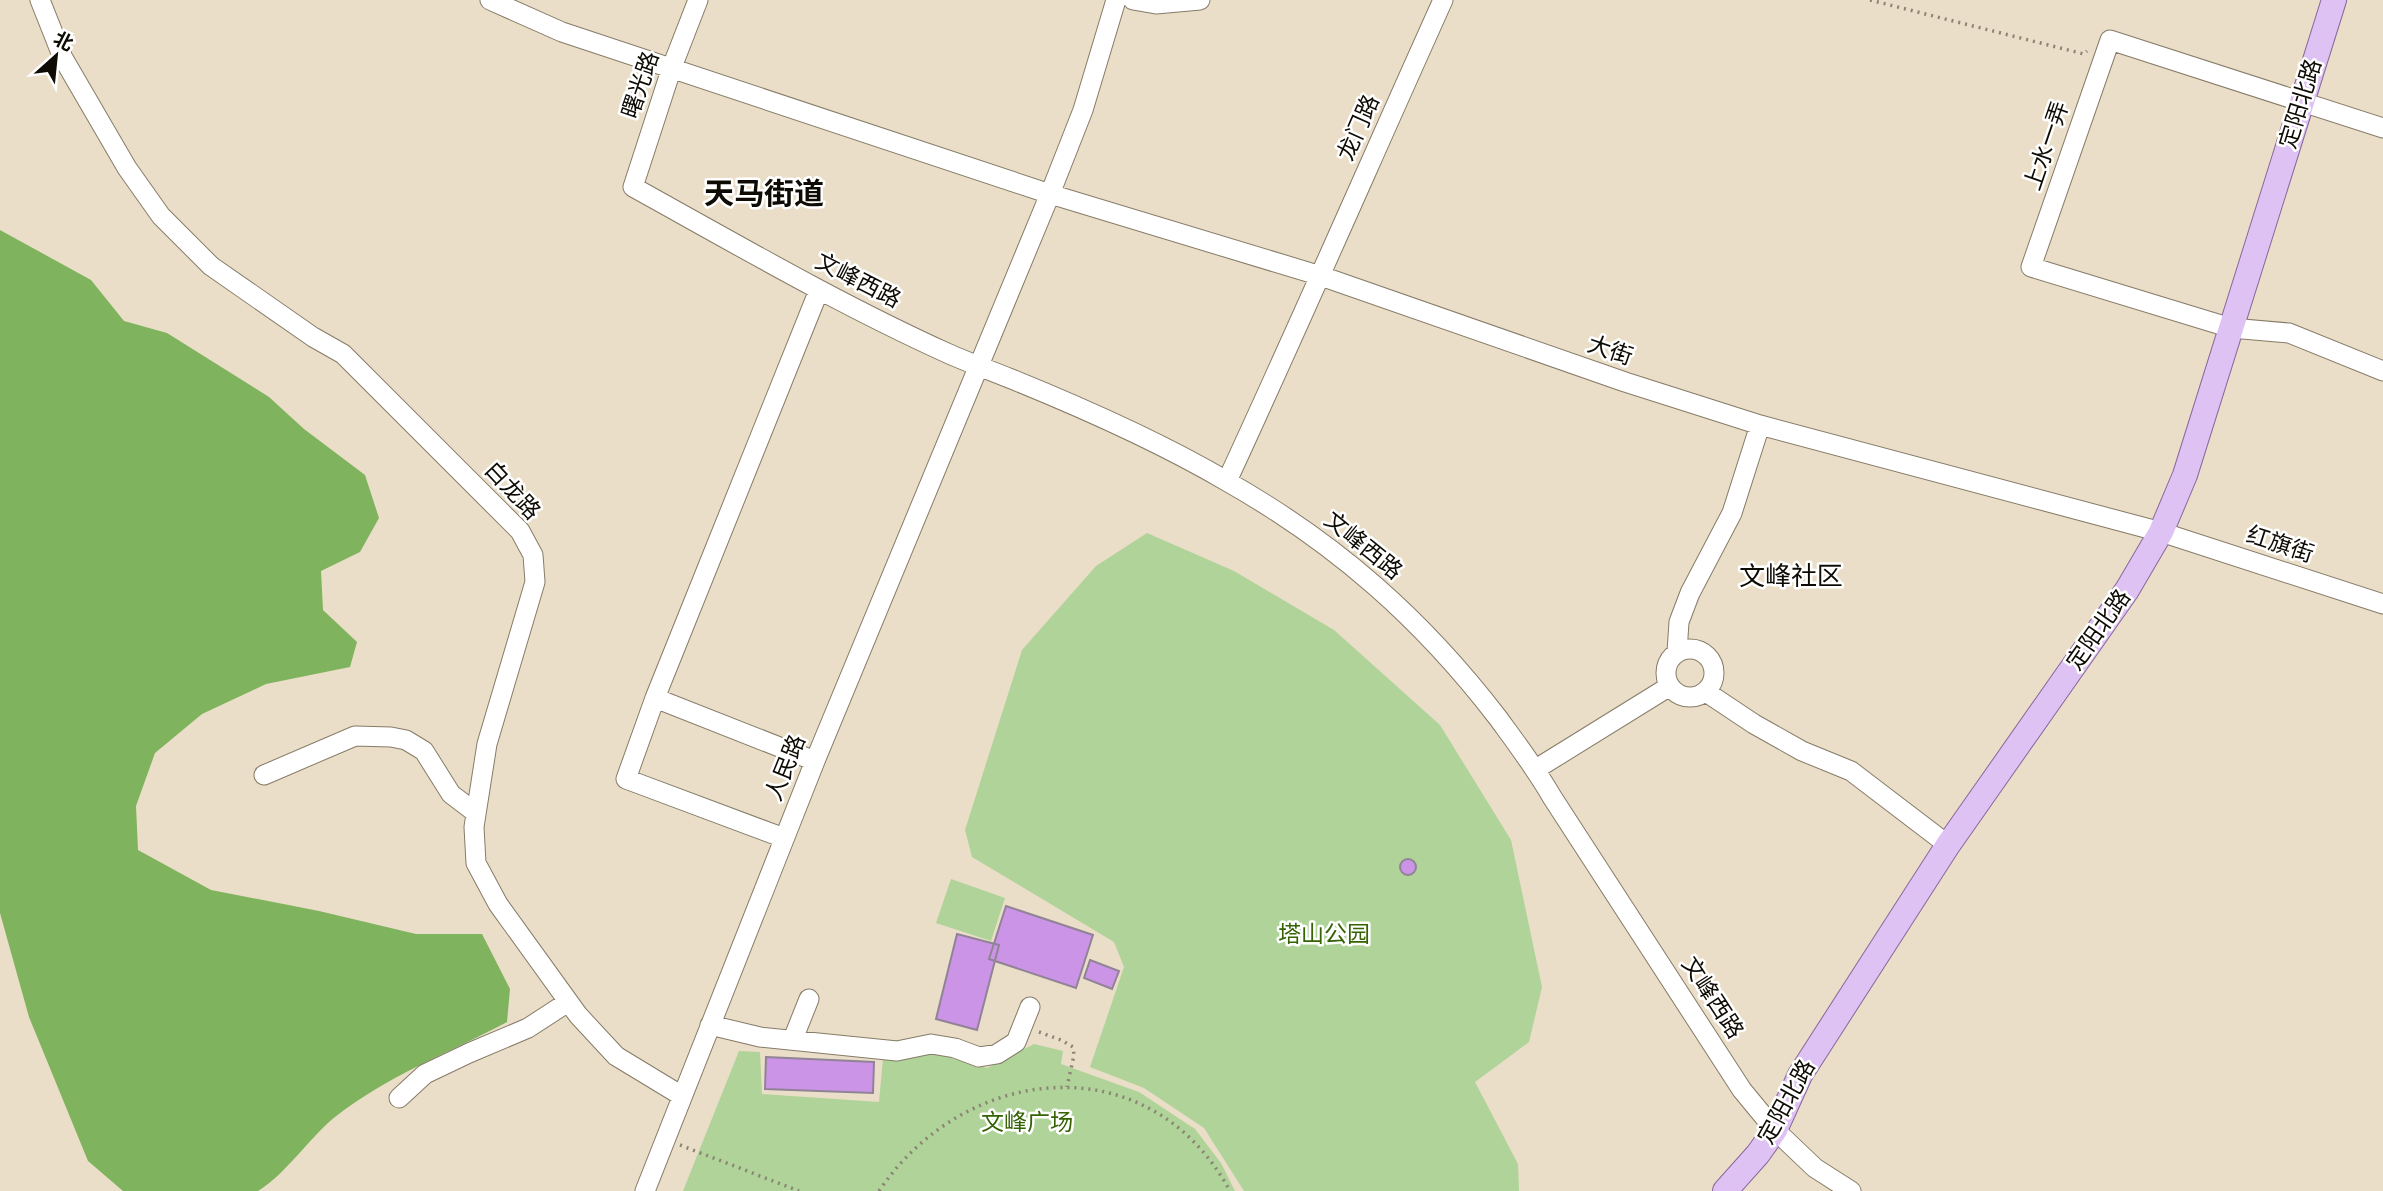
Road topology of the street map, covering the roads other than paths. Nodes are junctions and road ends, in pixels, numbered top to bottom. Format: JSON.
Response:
{"nodes":[{"id":1,"x":40,"y":0,"type":"edge"},
{"id":2,"x":490,"y":0,"type":"edge"},
{"id":3,"x":698,"y":0,"type":"edge"},
{"id":4,"x":1116,"y":0,"type":"edge"},
{"id":5,"x":1133,"y":0,"type":"edge"},
{"id":6,"x":1200,"y":0,"type":"edge"},
{"id":7,"x":1443,"y":0,"type":"edge"},
{"id":8,"x":2334,"y":0,"type":"edge"},
{"id":9,"x":671,"y":67,"type":"junction"},
{"id":10,"x":2302,"y":102,"type":"junction"},
{"id":11,"x":2383,"y":128,"type":"edge"},
{"id":12,"x":633,"y":187,"type":"joint"},
{"id":13,"x":1050,"y":194,"type":"junction"},
{"id":14,"x":1321,"y":276,"type":"junction"},
{"id":15,"x":819,"y":290,"type":"junction"},
{"id":16,"x":2231,"y":328,"type":"junction"},
{"id":17,"x":979,"y":366,"type":"junction"},
{"id":18,"x":2383,"y":371,"type":"edge"},
{"id":19,"x":1760,"y":425,"type":"junction"},
{"id":20,"x":1227,"y":481,"type":"junction"},
{"id":21,"x":2161,"y":532,"type":"junction"},
{"id":22,"x":2383,"y":604,"type":"edge"},
{"id":23,"x":1677,"y":652,"type":"junction"},
{"id":24,"x":1670,"y":686,"type":"junction"},
{"id":25,"x":1706,"y":692,"type":"junction"},
{"id":26,"x":655,"y":698,"type":"junction"},
{"id":27,"x":815,"y":761,"type":"junction"},
{"id":28,"x":1536,"y":769,"type":"junction"},
{"id":29,"x":264,"y":775,"type":"dead end"},
{"id":30,"x":476,"y":813,"type":"junction"},
{"id":31,"x":784,"y":838,"type":"junction"},
{"id":32,"x":1948,"y":845,"type":"junction"},
{"id":33,"x":809,"y":999,"type":"dead end"},
{"id":34,"x":568,"y":1002,"type":"junction"},
{"id":35,"x":1030,"y":1007,"type":"dead end"},
{"id":36,"x":710,"y":1026,"type":"junction"},
{"id":37,"x":793,"y":1040,"type":"junction"},
{"id":38,"x":682,"y":1096,"type":"junction"},
{"id":39,"x":399,"y":1098,"type":"dead end"},
{"id":40,"x":1775,"y":1130,"type":"junction"},
{"id":41,"x":645,"y":1191,"type":"edge"},
{"id":42,"x":1725,"y":1191,"type":"edge"},
{"id":43,"x":1851,"y":1191,"type":"edge"}],
"edges":[{"from":1,"to":30,"type":"street","name":"白龙路"},
{"from":2,"to":9,"type":"street","name":"大街"},
{"from":3,"to":9,"type":"street","name":"曙光路"},
{"from":4,"to":13,"type":"street","name":"人民路"},
{"from":5,"to":6,"type":"street"},
{"from":7,"to":14,"type":"street","name":"龙门路"},
{"from":8,"to":10,"type":"main road","name":"定阳北路"},
{"from":9,"to":12,"type":"street","name":"曙光路"},
{"from":9,"to":13,"type":"street","name":"大街"},
{"from":10,"to":11,"type":"street"},
{"from":10,"to":16,"type":"main road","name":"定阳北路"},
{"from":10,"to":16,"type":"street","name":"上水一弄"},
{"from":12,"to":15,"type":"street","name":"文峰西路"},
{"from":13,"to":14,"type":"street","name":"大街"},
{"from":13,"to":17,"type":"street","name":"人民路"},
{"from":14,"to":19,"type":"street","name":"大街"},
{"from":14,"to":20,"type":"street","name":"龙门路"},
{"from":15,"to":17,"type":"street","name":"文峰西路"},
{"from":15,"to":26,"type":"street"},
{"from":16,"to":18,"type":"street"},
{"from":16,"to":21,"type":"main road","name":"定阳北路"},
{"from":17,"to":20,"type":"street","name":"文峰西路"},
{"from":17,"to":27,"type":"street","name":"人民路"},
{"from":19,"to":21,"type":"street","name":"大街"},
{"from":19,"to":23,"type":"street"},
{"from":20,"to":28,"type":"street","name":"文峰西路"},
{"from":21,"to":22,"type":"street","name":"红旗街"},
{"from":21,"to":32,"type":"main road","name":"定阳北路"},
{"from":23,"to":24,"type":"street"},
{"from":23,"to":25,"type":"street"},
{"from":24,"to":25,"type":"street"},
{"from":24,"to":28,"type":"street"},
{"from":25,"to":32,"type":"street"},
{"from":26,"to":27,"type":"street"},
{"from":26,"to":31,"type":"street"},
{"from":27,"to":31,"type":"street","name":"人民路"},
{"from":28,"to":40,"type":"street","name":"文峰西路"},
{"from":29,"to":30,"type":"street"},
{"from":30,"to":34,"type":"street","name":"白龙路"},
{"from":31,"to":36,"type":"street","name":"人民路"},
{"from":32,"to":40,"type":"main road","name":"定阳北路"},
{"from":33,"to":37,"type":"street"},
{"from":34,"to":38,"type":"street","name":"白龙路"},
{"from":34,"to":39,"type":"street"},
{"from":35,"to":37,"type":"street"},
{"from":36,"to":37,"type":"street"},
{"from":36,"to":38,"type":"street","name":"人民路"},
{"from":38,"to":41,"type":"street","name":"人民路"},
{"from":40,"to":42,"type":"main road","name":"定阳北路"},
{"from":40,"to":43,"type":"street","name":"文峰西路"}]}
